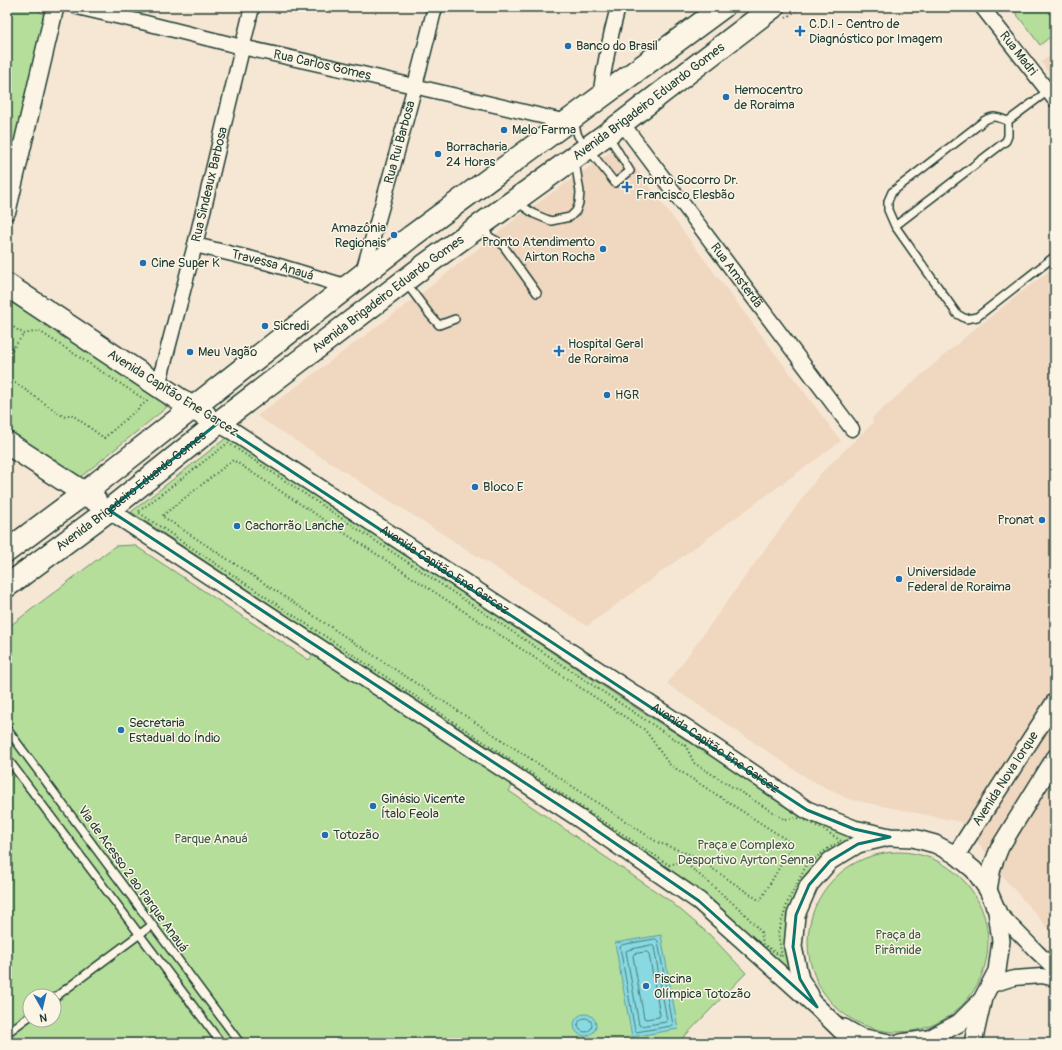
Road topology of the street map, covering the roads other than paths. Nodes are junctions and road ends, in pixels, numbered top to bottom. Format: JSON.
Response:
{"nodes":[{"id":1,"x":55,"y":7,"type":"edge"},
{"id":2,"x":77,"y":7,"type":"edge"},
{"id":3,"x":252,"y":7,"type":"edge"},
{"id":4,"x":435,"y":7,"type":"edge"},
{"id":5,"x":618,"y":7,"type":"edge"},
{"id":6,"x":723,"y":7,"type":"edge"},
{"id":7,"x":752,"y":7,"type":"edge"},
{"id":8,"x":772,"y":7,"type":"edge"},
{"id":9,"x":982,"y":7,"type":"edge"},
{"id":10,"x":242,"y":47,"type":"junction"},
{"id":11,"x":415,"y":87,"type":"junction"},
{"id":12,"x":1051,"y":95,"type":"edge"},
{"id":13,"x":600,"y":97,"type":"junction"},
{"id":14,"x":571,"y":119,"type":"junction"},
{"id":15,"x":1008,"y":121,"type":"junction"},
{"id":16,"x":614,"y":128,"type":"junction"},
{"id":17,"x":581,"y":153,"type":"junction"},
{"id":18,"x":516,"y":200,"type":"junction"},
{"id":19,"x":453,"y":207,"type":"junction"},
{"id":20,"x":7,"y":211,"type":"edge"},
{"id":21,"x":895,"y":226,"type":"junction"},
{"id":22,"x":477,"y":229,"type":"junction"},
{"id":23,"x":412,"y":236,"type":"junction"},
{"id":24,"x":195,"y":245,"type":"junction"},
{"id":25,"x":1055,"y":256,"type":"edge"},
{"id":26,"x":424,"y":266,"type":"junction"},
{"id":27,"x":404,"y":281,"type":"junction"},
{"id":28,"x":355,"y":282,"type":"junction"},
{"id":29,"x":7,"y":285,"type":"edge"},
{"id":30,"x":537,"y":293,"type":"dead end"},
{"id":31,"x":455,"y":319,"type":"dead end"},
{"id":32,"x":158,"y":386,"type":"junction"},
{"id":33,"x":192,"y":408,"type":"junction"},
{"id":34,"x":218,"y":423,"type":"junction"},
{"id":35,"x":852,"y":429,"type":"dead end"},
{"id":36,"x":7,"y":442,"type":"edge"},
{"id":37,"x":84,"y":493,"type":"junction"},
{"id":38,"x":109,"y":510,"type":"junction"},
{"id":39,"x":7,"y":551,"type":"edge"},
{"id":40,"x":7,"y":586,"type":"edge"},
{"id":41,"x":1055,"y":702,"type":"edge"},
{"id":42,"x":7,"y":729,"type":"edge"},
{"id":43,"x":7,"y":758,"type":"edge"},
{"id":44,"x":1055,"y":758,"type":"edge"},
{"id":45,"x":890,"y":837,"type":"junction"},
{"id":46,"x":956,"y":855,"type":"junction"},
{"id":47,"x":988,"y":890,"type":"junction"},
{"id":48,"x":997,"y":911,"type":"junction"},
{"id":49,"x":152,"y":925,"type":"junction"},
{"id":50,"x":140,"y":934,"type":"junction"},
{"id":51,"x":1055,"y":969,"type":"edge"},
{"id":52,"x":1055,"y":979,"type":"edge"},
{"id":53,"x":62,"y":992,"type":"edge"},
{"id":54,"x":986,"y":992,"type":"junction"},
{"id":55,"x":817,"y":1007,"type":"junction"},
{"id":56,"x":830,"y":1020,"type":"junction"},
{"id":57,"x":22,"y":1022,"type":"edge"},
{"id":58,"x":7,"y":1034,"type":"edge"},
{"id":59,"x":221,"y":1043,"type":"edge"},
{"id":60,"x":240,"y":1043,"type":"edge"},
{"id":61,"x":854,"y":1043,"type":"edge"},
{"id":62,"x":890,"y":1043,"type":"edge"},
{"id":63,"x":901,"y":1043,"type":"edge"},
{"id":64,"x":973,"y":1043,"type":"edge"}],
"edges":[{"from":1,"to":20,"type":"street"},
{"from":2,"to":10,"type":"street","name":"Rua Carlos Gomes"},
{"from":3,"to":10,"type":"street","name":"Rua Sindeaux Barbosa"},
{"from":4,"to":11,"type":"street","name":"Rua Rui Barbosa"},
{"from":5,"to":13,"type":"street"},
{"from":6,"to":13,"type":"main road"},
{"from":7,"to":8,"type":"main road"},
{"from":8,"to":16,"type":"main road","name":"Avenida Brigadeiro Eduardo Gomes"},
{"from":9,"to":12,"type":"street","name":"Rua Madri"},
{"from":10,"to":11,"type":"street","name":"Rua Carlos Gomes"},
{"from":10,"to":24,"type":"street","name":"Rua Sindeaux Barbosa"},
{"from":11,"to":14,"type":"street","name":"Rua Carlos Gomes"},
{"from":11,"to":28,"type":"street","name":"Rua Rui Barbosa"},
{"from":12,"to":15,"type":"lane"},
{"from":13,"to":14,"type":"main road"},
{"from":14,"to":17,"type":"lane"},
{"from":14,"to":19,"type":"main road"},
{"from":15,"to":21,"type":"lane"},
{"from":15,"to":21,"type":"lane"},
{"from":16,"to":17,"type":"main road","name":"Avenida Brigadeiro Eduardo Gomes"},
{"from":16,"to":17,"type":"lane"},
{"from":16,"to":35,"type":"street","name":"Rua Amsterdã"},
{"from":17,"to":18,"type":"main road","name":"Avenida Brigadeiro Eduardo Gomes"},
{"from":17,"to":18,"type":"lane"},
{"from":18,"to":22,"type":"main road","name":"Avenida Brigadeiro Eduardo Gomes"},
{"from":19,"to":22,"type":"main road"},
{"from":19,"to":23,"type":"main road"},
{"from":21,"to":25,"type":"lane"},
{"from":22,"to":26,"type":"main road","name":"Avenida Brigadeiro Eduardo Gomes"},
{"from":22,"to":30,"type":"lane"},
{"from":23,"to":26,"type":"main road"},
{"from":23,"to":28,"type":"main road"},
{"from":24,"to":28,"type":"street","name":"Travessa Anauá"},
{"from":24,"to":32,"type":"street","name":"Rua Sindeaux Barbosa"},
{"from":26,"to":27,"type":"main road","name":"Avenida Brigadeiro Eduardo Gomes"},
{"from":27,"to":31,"type":"lane"},
{"from":27,"to":34,"type":"main road","name":"Avenida Brigadeiro Eduardo Gomes"},
{"from":28,"to":33,"type":"main road"},
{"from":29,"to":32,"type":"main road","name":"Avenida Capitão Ene Garcez"},
{"from":32,"to":33,"type":"main road","name":"Avenida Capitão Ene Garcez"},
{"from":33,"to":34,"type":"main road","name":"Avenida Capitão Ene Garcez"},
{"from":33,"to":37,"type":"main road"},
{"from":34,"to":38,"type":"main road","name":"Avenida Brigadeiro Eduardo Gomes"},
{"from":34,"to":45,"type":"street","name":"Avenida Capitão Ene Garcez"},
{"from":36,"to":37,"type":"main road","name":"Avenida Capitão Ene Garcez"},
{"from":37,"to":38,"type":"main road","name":"Avenida Capitão Ene Garcez"},
{"from":37,"to":39,"type":"main road"},
{"from":38,"to":40,"type":"main road","name":"Avenida Brigadeiro Eduardo Gomes"},
{"from":38,"to":55,"type":"street","name":"Avenida Capitão Ene Garcez"},
{"from":41,"to":46,"type":"street","name":"Avenida Nova Iorque"},
{"from":42,"to":49,"type":"lane","name":"Via de Acesso 2 ao Parque Anauá"},
{"from":43,"to":50,"type":"lane","name":"Via de Acesso 2 ao Parque Anauá"},
{"from":44,"to":47,"type":"street"},
{"from":45,"to":46,"type":"street","name":"Avenida Capitão Ene Garcez"},
{"from":45,"to":55,"type":"street","name":"Avenida Capitão Ene Garcez"},
{"from":46,"to":47,"type":"street","name":"Avenida Capitão Ene Garcez"},
{"from":47,"to":48,"type":"street","name":"Avenida Capitão Ene Garcez"},
{"from":48,"to":51,"type":"street"},
{"from":48,"to":54,"type":"street","name":"Avenida Capitão Ene Garcez"},
{"from":49,"to":50,"type":"lane"},
{"from":49,"to":60,"type":"lane","name":"Via de Acesso 2 ao Parque Anauá"},
{"from":50,"to":53,"type":"lane"},
{"from":50,"to":59,"type":"lane","name":"Via de Acesso 2 ao Parque Anauá"},
{"from":52,"to":54,"type":"street"},
{"from":54,"to":63,"type":"street","name":"Avenida Capitão Ene Garcez"},
{"from":54,"to":64,"type":"street","name":"Avenida Capitão Ene Garcez"},
{"from":55,"to":56,"type":"street","name":"Avenida Capitão Ene Garcez"},
{"from":56,"to":61,"type":"street","name":"Avenida Capitão Ene Garcez"},
{"from":56,"to":62,"type":"street","name":"Avenida Capitão Ene Garcez"},
{"from":57,"to":58,"type":"lane"}]}
